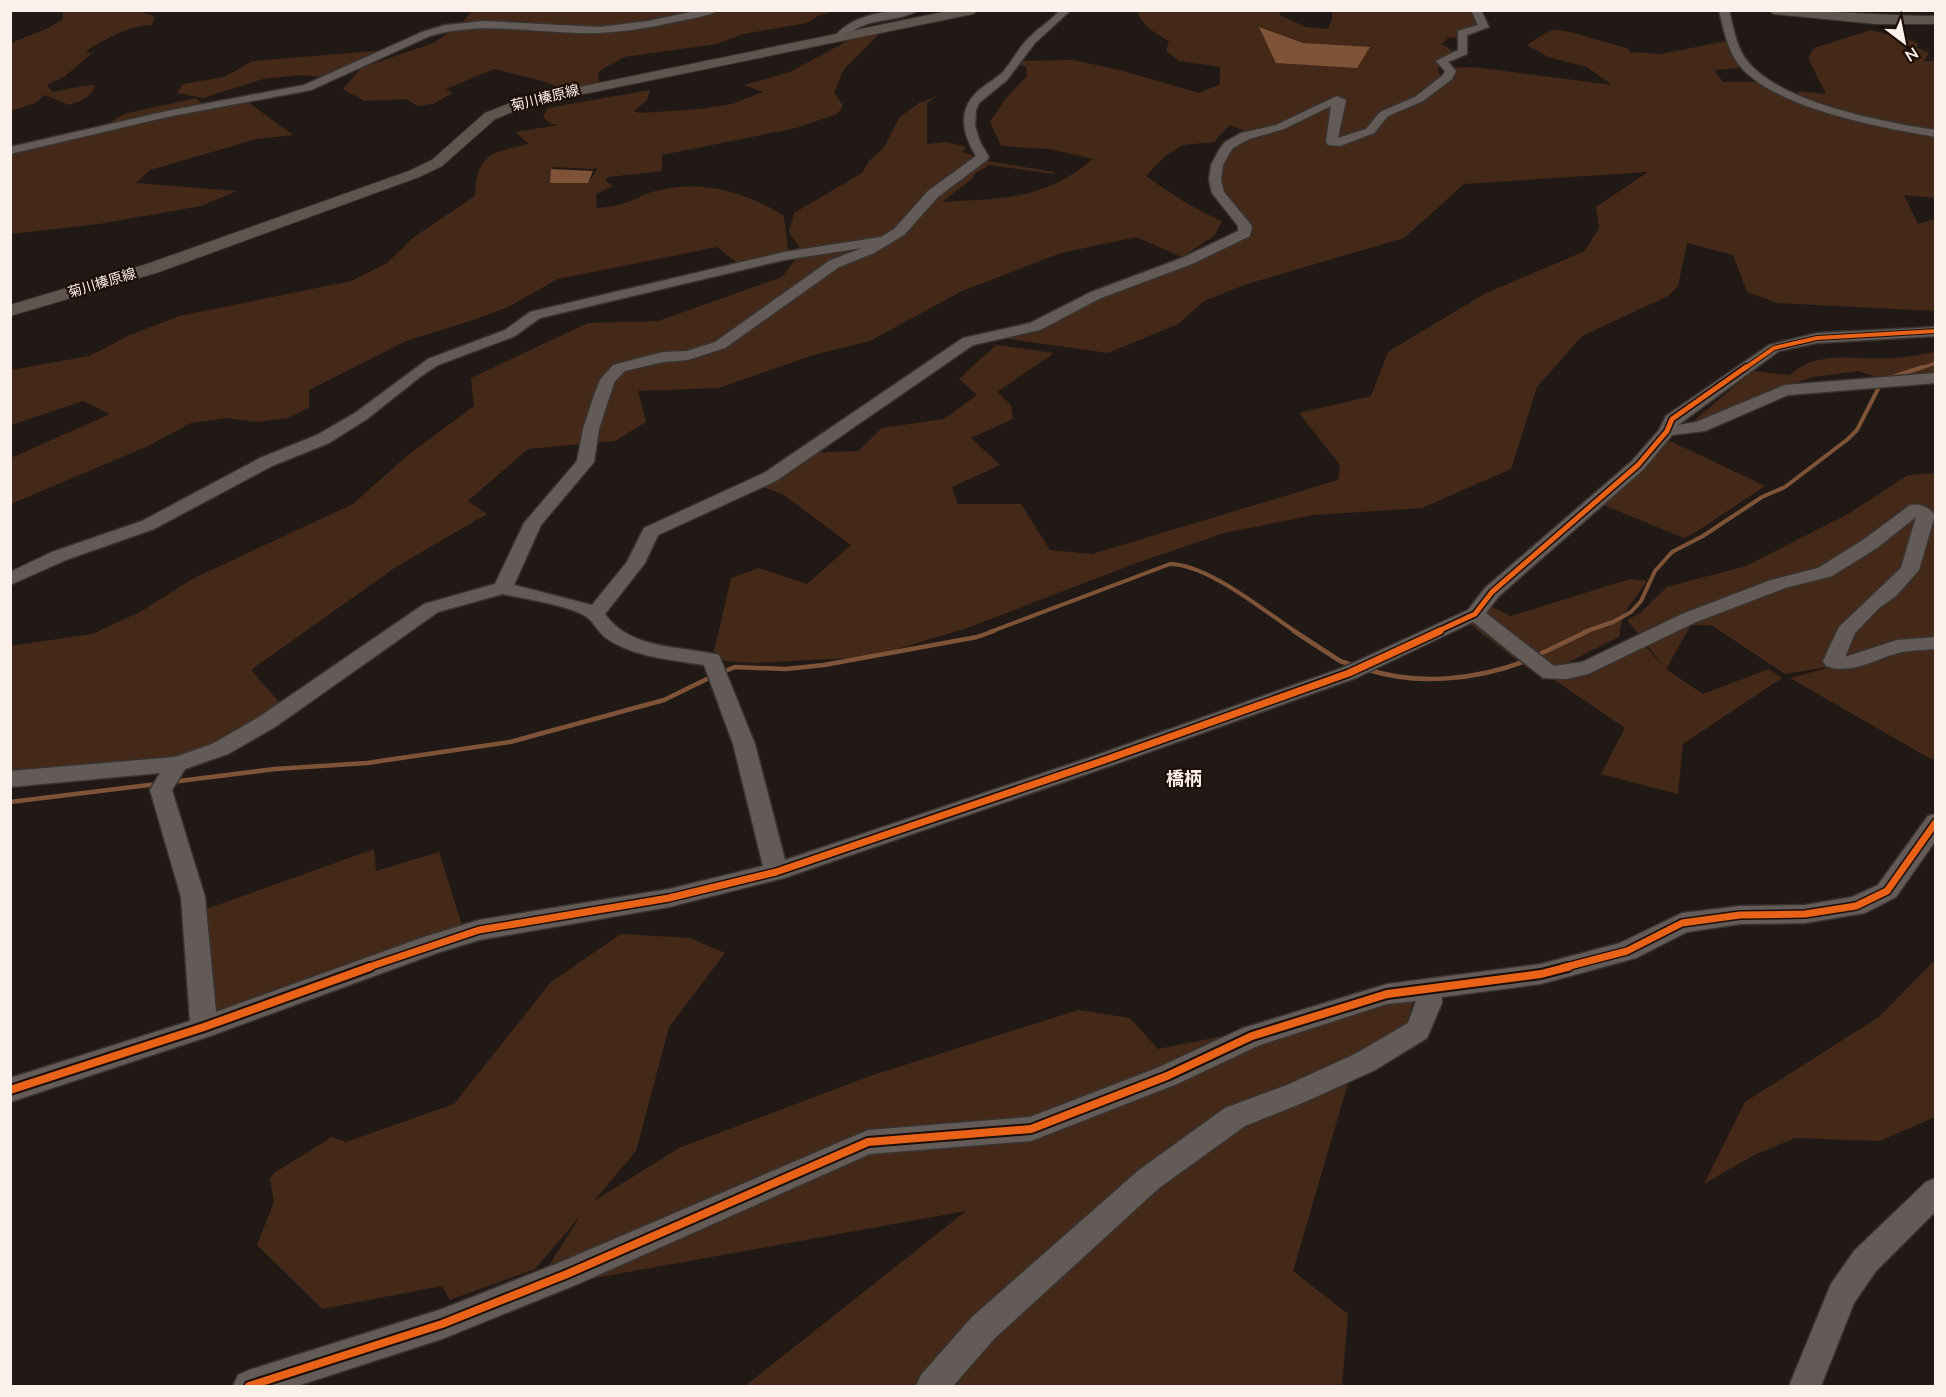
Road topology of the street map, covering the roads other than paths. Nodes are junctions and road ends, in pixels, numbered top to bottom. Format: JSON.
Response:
{"nodes":[{"id":1,"x":714,"y":10,"type":"edge"},
{"id":2,"x":914,"y":10,"type":"edge"},
{"id":3,"x":974,"y":10,"type":"edge"},
{"id":4,"x":1066,"y":10,"type":"edge"},
{"id":5,"x":1476,"y":10,"type":"edge"},
{"id":6,"x":1724,"y":10,"type":"edge"},
{"id":7,"x":1774,"y":10,"type":"edge"},
{"id":8,"x":1935,"y":20,"type":"edge"},
{"id":9,"x":839,"y":37,"type":"junction"},
{"id":10,"x":1935,"y":134,"type":"edge"},
{"id":11,"x":10,"y":151,"type":"edge"},
{"id":12,"x":887,"y":240,"type":"junction"},
{"id":13,"x":10,"y":311,"type":"edge"},
{"id":14,"x":1935,"y":331,"type":"edge"},
{"id":15,"x":1935,"y":378,"type":"edge"},
{"id":16,"x":1667,"y":431,"type":"junction"},
{"id":17,"x":10,"y":579,"type":"edge"},
{"id":18,"x":503,"y":588,"type":"junction"},
{"id":19,"x":595,"y":614,"type":"junction"},
{"id":20,"x":1475,"y":614,"type":"junction"},
{"id":21,"x":1935,"y":643,"type":"edge"},
{"id":22,"x":170,"y":776,"type":"junction"},
{"id":23,"x":10,"y":779,"type":"edge"},
{"id":24,"x":1935,"y":822,"type":"edge"},
{"id":25,"x":776,"y":872,"type":"junction"},
{"id":26,"x":1429,"y":988,"type":"junction"},
{"id":27,"x":204,"y":1027,"type":"junction"},
{"id":28,"x":10,"y":1090,"type":"edge"},
{"id":29,"x":1935,"y":1191,"type":"edge"},
{"id":30,"x":249,"y":1386,"type":"edge"},
{"id":31,"x":932,"y":1386,"type":"edge"},
{"id":32,"x":1804,"y":1386,"type":"edge"}],
"edges":[{"from":1,"to":11,"type":"street"},
{"from":2,"to":9,"type":"street"},
{"from":3,"to":9,"type":"main road","name":"菊川榛原線"},
{"from":4,"to":12,"type":"street"},
{"from":5,"to":19,"type":"street"},
{"from":6,"to":10,"type":"street"},
{"from":7,"to":8,"type":"main road"},
{"from":9,"to":13,"type":"main road","name":"菊川榛原線"},
{"from":12,"to":17,"type":"street"},
{"from":12,"to":18,"type":"street"},
{"from":14,"to":16,"type":"street"},
{"from":15,"to":16,"type":"street"},
{"from":16,"to":20,"type":"street"},
{"from":18,"to":19,"type":"street"},
{"from":18,"to":22,"type":"street"},
{"from":19,"to":25,"type":"street"},
{"from":20,"to":21,"type":"street"},
{"from":20,"to":25,"type":"street"},
{"from":22,"to":23,"type":"street"},
{"from":22,"to":27,"type":"street"},
{"from":24,"to":26,"type":"street"},
{"from":25,"to":27,"type":"street"},
{"from":26,"to":30,"type":"street"},
{"from":26,"to":31,"type":"street"},
{"from":27,"to":28,"type":"street"},
{"from":29,"to":32,"type":"street"}]}
